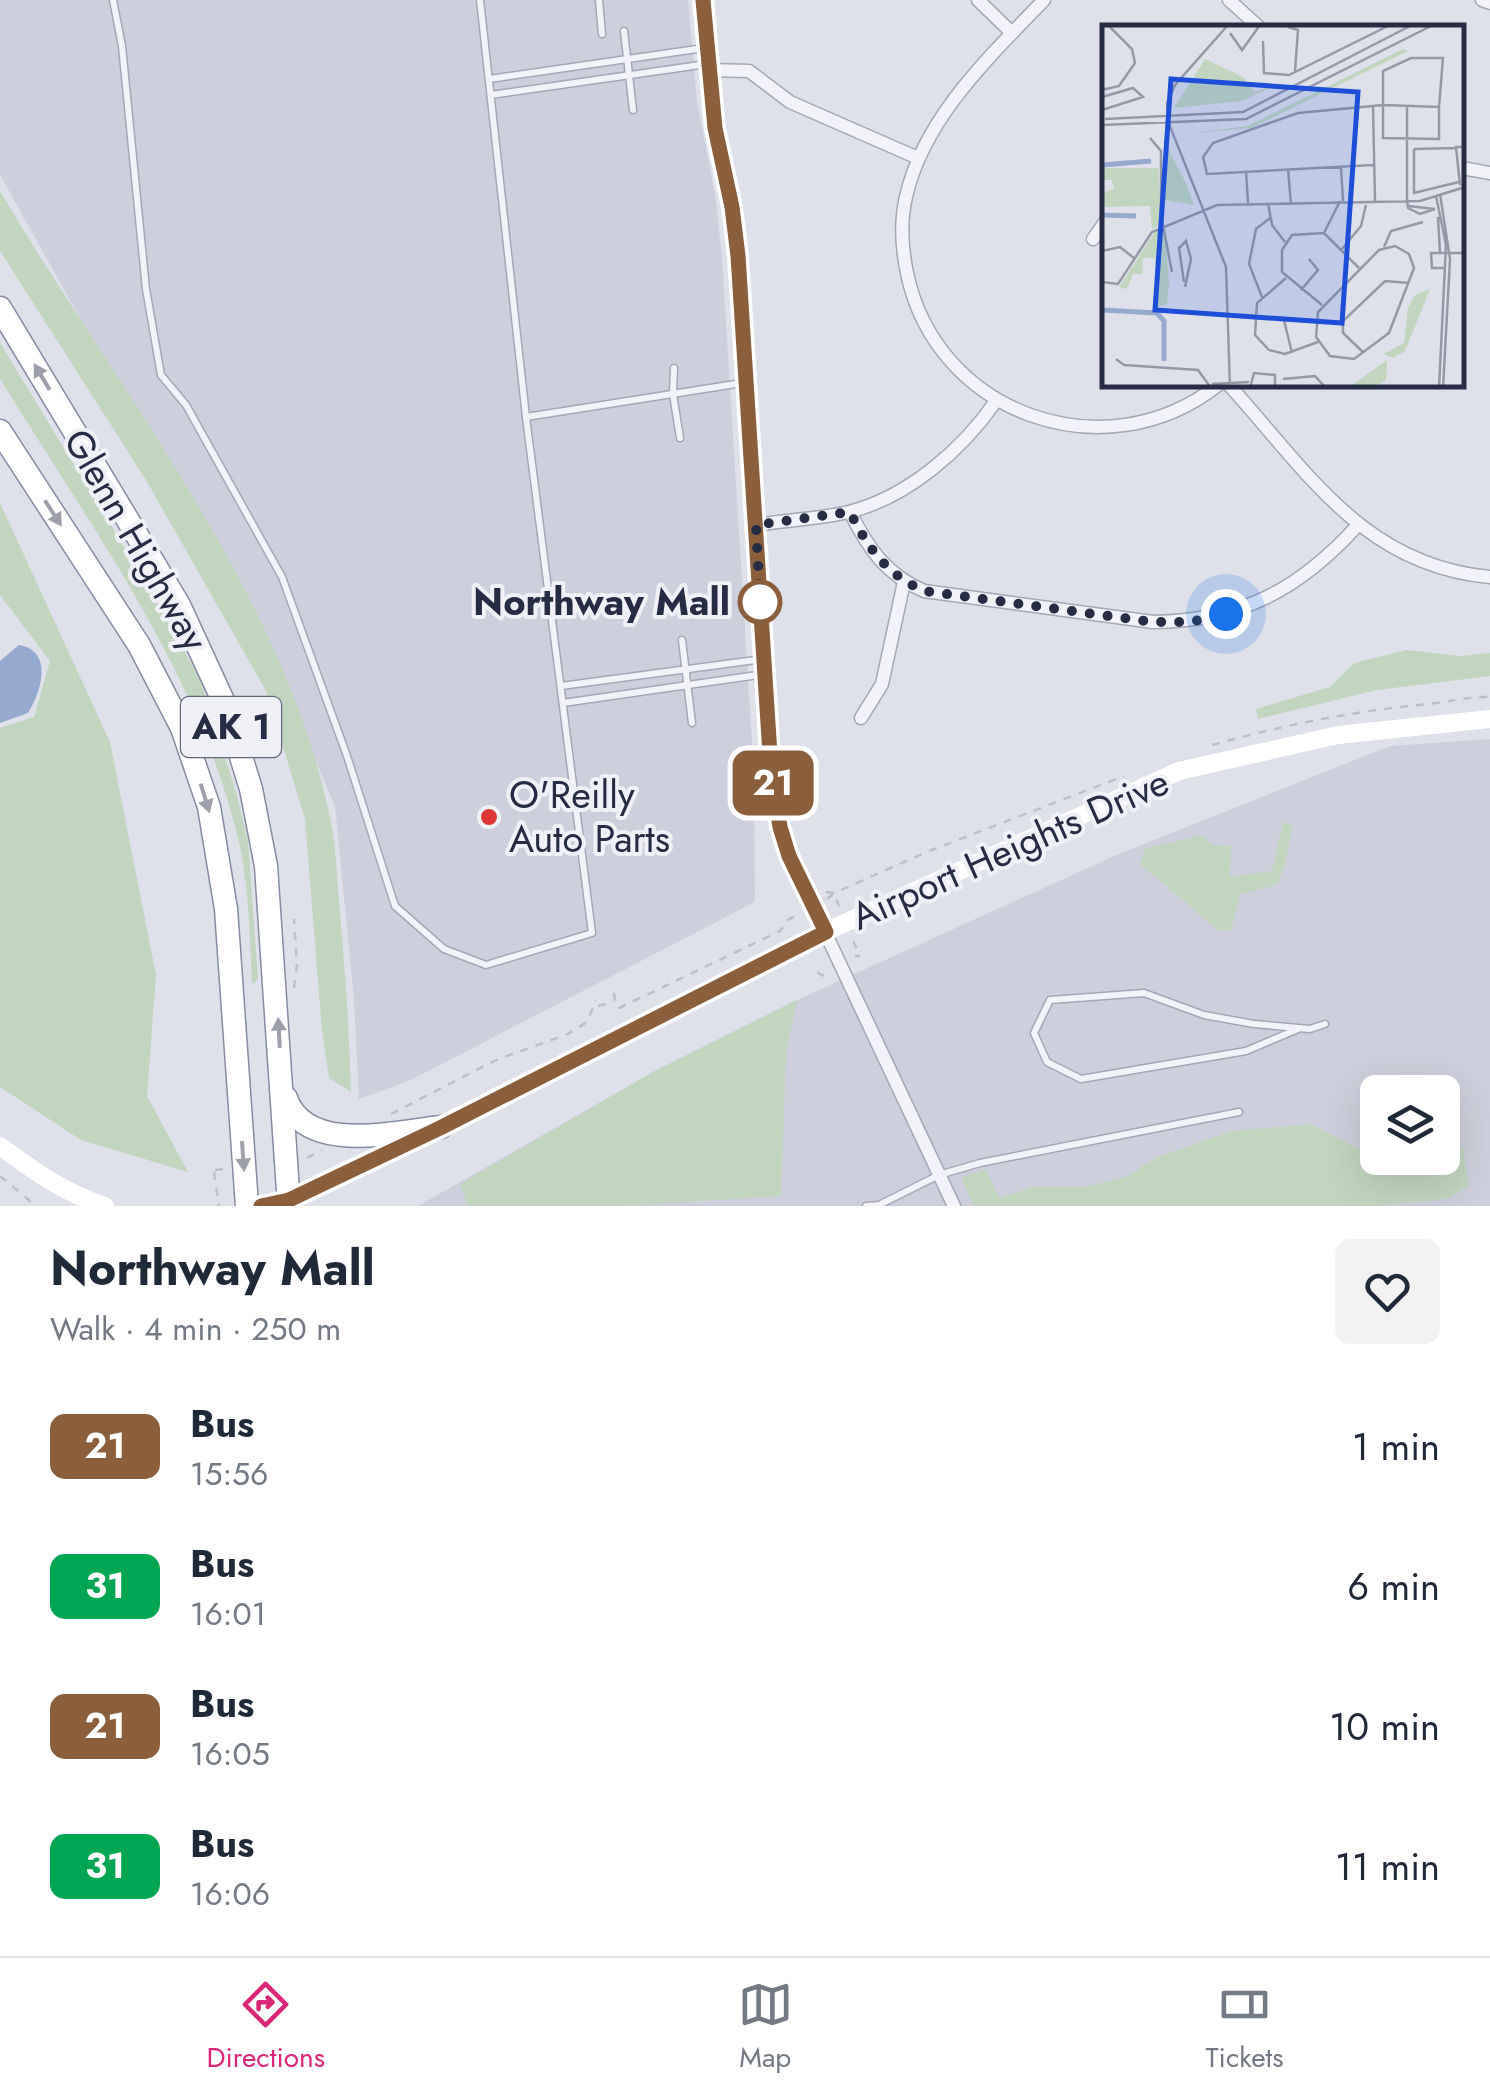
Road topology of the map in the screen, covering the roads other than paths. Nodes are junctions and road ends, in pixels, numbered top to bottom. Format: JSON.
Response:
{"nodes":[{"id":1,"x":113,"y":0,"type":"edge"},
{"id":2,"x":480,"y":0,"type":"edge"},
{"id":3,"x":599,"y":0,"type":"edge"},
{"id":4,"x":702,"y":0,"type":"edge"},
{"id":5,"x":978,"y":0,"type":"edge"},
{"id":6,"x":1044,"y":0,"type":"edge"},
{"id":7,"x":1229,"y":0,"type":"edge"},
{"id":8,"x":1482,"y":0,"type":"edge"},
{"id":9,"x":1490,"y":3,"type":"edge"},
{"id":10,"x":1257,"y":25,"type":"edge"},
{"id":11,"x":624,"y":31,"type":"dead end"},
{"id":12,"x":1012,"y":33,"type":"junction"},
{"id":13,"x":602,"y":34,"type":"dead end"},
{"id":14,"x":627,"y":60,"type":"junction"},
{"id":15,"x":707,"y":61,"type":"junction"},
{"id":16,"x":630,"y":76,"type":"junction"},
{"id":17,"x":489,"y":80,"type":"junction"},
{"id":18,"x":491,"y":95,"type":"junction"},
{"id":19,"x":633,"y":110,"type":"dead end"},
{"id":20,"x":918,"y":158,"type":"junction"},
{"id":21,"x":1465,"y":169,"type":"edge"},
{"id":22,"x":1490,"y":173,"type":"edge"},
{"id":23,"x":1102,"y":226,"type":"edge"},
{"id":24,"x":1093,"y":240,"type":"dead end"},
{"id":25,"x":0,"y":308,"type":"edge"},
{"id":26,"x":674,"y":368,"type":"dead end"},
{"id":27,"x":746,"y":383,"type":"junction"},
{"id":28,"x":1213,"y":388,"type":"edge"},
{"id":29,"x":1232,"y":388,"type":"edge"},
{"id":30,"x":673,"y":394,"type":"junction"},
{"id":31,"x":996,"y":401,"type":"junction"},
{"id":32,"x":526,"y":417,"type":"junction"},
{"id":33,"x":0,"y":431,"type":"edge"},
{"id":34,"x":680,"y":438,"type":"dead end"},
{"id":35,"x":850,"y":512,"type":"junction"},
{"id":36,"x":756,"y":525,"type":"junction"},
{"id":37,"x":1357,"y":526,"type":"junction"},
{"id":38,"x":1490,"y":577,"type":"edge"},
{"id":39,"x":904,"y":582,"type":"junction"},
{"id":40,"x":682,"y":640,"type":"dead end"},
{"id":41,"x":764,"y":666,"type":"junction"},
{"id":42,"x":684,"y":671,"type":"junction"},
{"id":43,"x":561,"y":686,"type":"junction"},
{"id":44,"x":686,"y":688,"type":"junction"},
{"id":45,"x":563,"y":703,"type":"junction"},
{"id":46,"x":862,"y":718,"type":"dead end"},
{"id":47,"x":1490,"y":719,"type":"edge"},
{"id":48,"x":692,"y":723,"type":"dead end"},
{"id":49,"x":826,"y":932,"type":"junction"},
{"id":50,"x":1325,"y":1024,"type":"dead end"},
{"id":51,"x":1298,"y":1029,"type":"junction"},
{"id":52,"x":282,"y":1085,"type":"junction"},
{"id":53,"x":1239,"y":1112,"type":"dead end"},
{"id":54,"x":440,"y":1128,"type":"junction"},
{"id":55,"x":0,"y":1146,"type":"edge"},
{"id":56,"x":939,"y":1175,"type":"junction"},
{"id":57,"x":289,"y":1203,"type":"edge"},
{"id":58,"x":104,"y":1206,"type":"edge"},
{"id":59,"x":246,"y":1206,"type":"edge"},
{"id":60,"x":261,"y":1206,"type":"edge"},
{"id":61,"x":866,"y":1206,"type":"edge"},
{"id":62,"x":954,"y":1206,"type":"edge"}],
"edges":[{"from":1,"to":45,"type":"lane"},
{"from":2,"to":17,"type":"lane"},
{"from":3,"to":13,"type":"lane"},
{"from":4,"to":15,"type":"street"},
{"from":5,"to":12,"type":"street"},
{"from":6,"to":12,"type":"street"},
{"from":7,"to":10,"type":"street"},
{"from":8,"to":9,"type":"street"},
{"from":11,"to":14,"type":"lane"},
{"from":12,"to":20,"type":"street"},
{"from":14,"to":15,"type":"lane"},
{"from":14,"to":16,"type":"lane"},
{"from":14,"to":17,"type":"lane"},
{"from":15,"to":16,"type":"lane"},
{"from":15,"to":20,"type":"street"},
{"from":15,"to":27,"type":"street"},
{"from":16,"to":18,"type":"lane"},
{"from":16,"to":19,"type":"lane"},
{"from":17,"to":18,"type":"lane"},
{"from":18,"to":32,"type":"lane"},
{"from":20,"to":31,"type":"street"},
{"from":21,"to":22,"type":"street"},
{"from":23,"to":24,"type":"street"},
{"from":52,"to":25,"type":"highway","name":"Glenn Highway","number":"AK 1","one_way":true},
{"from":26,"to":30,"type":"lane"},
{"from":27,"to":30,"type":"lane"},
{"from":27,"to":36,"type":"street"},
{"from":28,"to":31,"type":"street"},
{"from":29,"to":37,"type":"street"},
{"from":30,"to":32,"type":"lane"},
{"from":30,"to":34,"type":"lane"},
{"from":31,"to":35,"type":"street"},
{"from":32,"to":43,"type":"lane"},
{"from":33,"to":59,"type":"highway","name":"Glenn Highway","number":"AK 1","one_way":true},
{"from":35,"to":36,"type":"street"},
{"from":35,"to":39,"type":"street"},
{"from":36,"to":41,"type":"street"},
{"from":37,"to":38,"type":"street"},
{"from":37,"to":39,"type":"street"},
{"from":39,"to":46,"type":"street"},
{"from":40,"to":42,"type":"lane"},
{"from":41,"to":42,"type":"lane"},
{"from":41,"to":44,"type":"lane"},
{"from":41,"to":49,"type":"street"},
{"from":42,"to":43,"type":"lane"},
{"from":42,"to":44,"type":"lane"},
{"from":43,"to":45,"type":"lane"},
{"from":44,"to":45,"type":"lane"},
{"from":44,"to":48,"type":"lane"},
{"from":47,"to":49,"type":"street","name":"Airport Heights Drive"},
{"from":49,"to":54,"type":"street","name":"Airport Heights Drive"},
{"from":49,"to":56,"type":"street"},
{"from":50,"to":51,"type":"lane"},
{"from":51,"to":51,"type":"lane"},
{"from":52,"to":54,"type":"highway"},
{"from":52,"to":57,"type":"highway","name":"Glenn Highway","number":"AK 1"},
{"from":53,"to":56,"type":"lane"},
{"from":54,"to":57,"type":"street","name":"Airport Heights Drive"},
{"from":55,"to":58,"type":"street"},
{"from":56,"to":61,"type":"lane"},
{"from":56,"to":62,"type":"street"},
{"from":57,"to":60,"type":"street","name":"Airport Heights Drive"}]}
